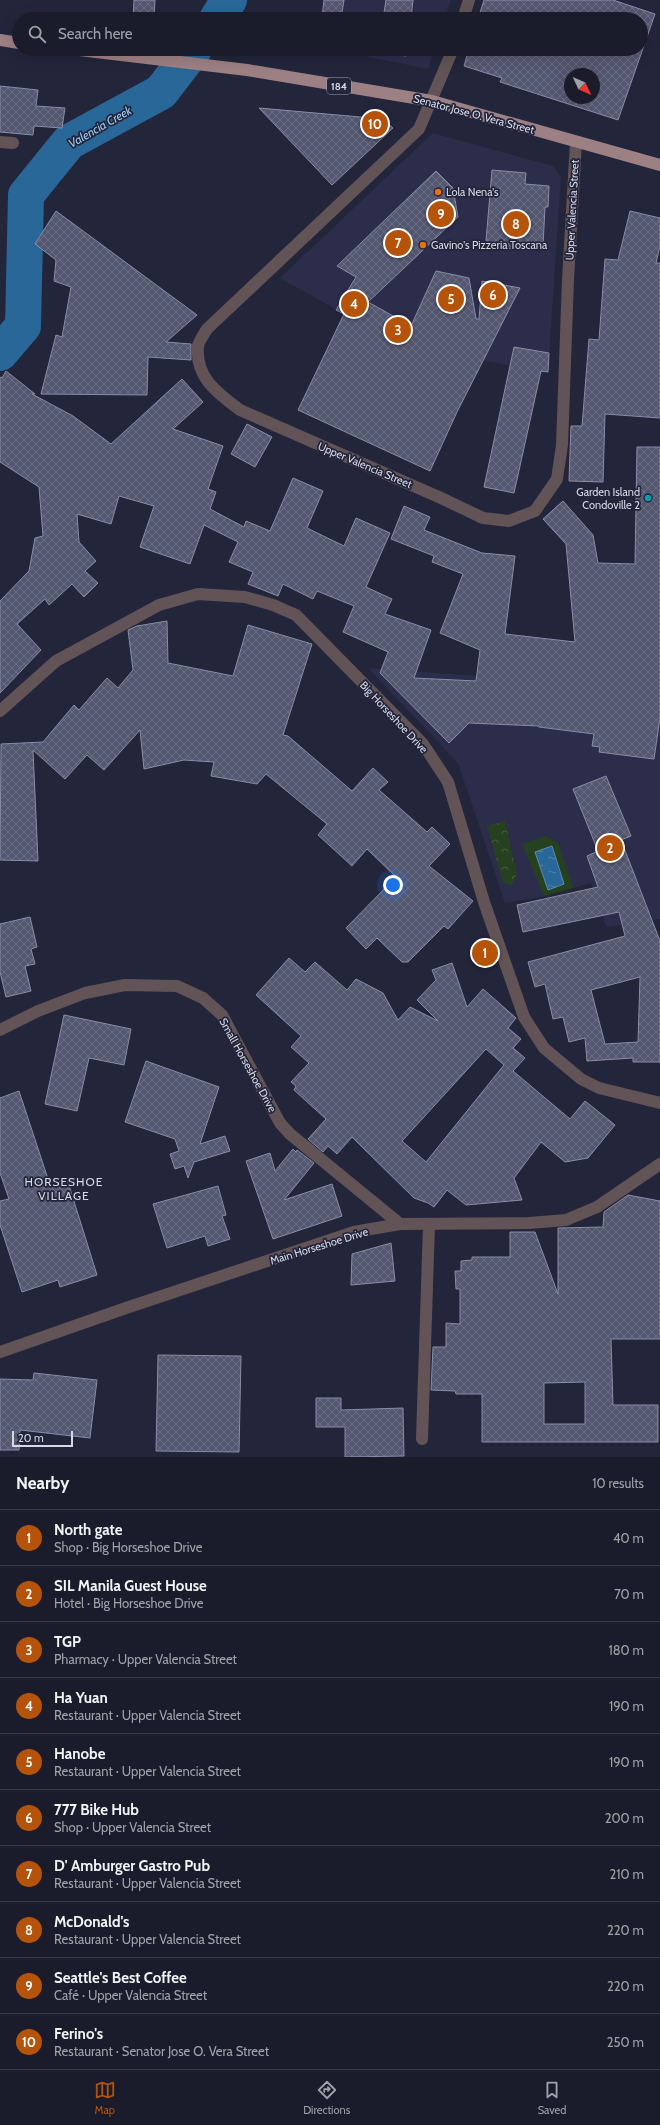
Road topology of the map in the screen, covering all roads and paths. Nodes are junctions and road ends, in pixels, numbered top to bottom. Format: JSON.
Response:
{"nodes":[{"id":1,"x":469,"y":0,"type":"edge"},
{"id":2,"x":465,"y":12,"type":"edge"},
{"id":3,"x":0,"y":40,"type":"edge"},
{"id":4,"x":12,"y":42,"type":"edge"},
{"id":5,"x":125,"y":56,"type":"edge"},
{"id":6,"x":450,"y":56,"type":"edge"},
{"id":7,"x":432,"y":101,"type":"junction"},
{"id":8,"x":0,"y":142,"type":"edge"},
{"id":9,"x":576,"y":142,"type":"junction"},
{"id":10,"x":13,"y":143,"type":"dead end"},
{"id":11,"x":660,"y":166,"type":"edge"},
{"id":12,"x":0,"y":711,"type":"edge"},
{"id":13,"x":0,"y":1030,"type":"edge"},
{"id":14,"x":660,"y":1103,"type":"edge"},
{"id":15,"x":660,"y":1164,"type":"edge"},
{"id":16,"x":400,"y":1224,"type":"junction"},
{"id":17,"x":428,"y":1225,"type":"junction"},
{"id":18,"x":0,"y":1352,"type":"edge"},
{"id":19,"x":422,"y":1439,"type":"dead end"}],
"edges":[{"from":1,"to":2,"type":"street"},
{"from":3,"to":4,"type":"main road"},
{"from":5,"to":7,"type":"main road","name":"Senator Jose O. Vera Street","number":"184"},
{"from":6,"to":7,"type":"street","name":"Upper Valencia Street"},
{"from":7,"to":9,"type":"main road","name":"Senator Jose O. Vera Street","number":"184"},
{"from":7,"to":9,"type":"street","name":"Upper Valencia Street"},
{"from":8,"to":10,"type":"street"},
{"from":9,"to":11,"type":"main road","name":"Senator Jose O. Vera Street","number":"184"},
{"from":12,"to":14,"type":"street","name":"Big Horseshoe Drive"},
{"from":13,"to":16,"type":"street","name":"Small Horseshoe Drive"},
{"from":15,"to":17,"type":"street","name":"Main Horseshoe Drive"},
{"from":16,"to":17,"type":"street","name":"Main Horseshoe Drive"},
{"from":16,"to":18,"type":"street","name":"Main Horseshoe Drive"},
{"from":17,"to":19,"type":"street"}]}
